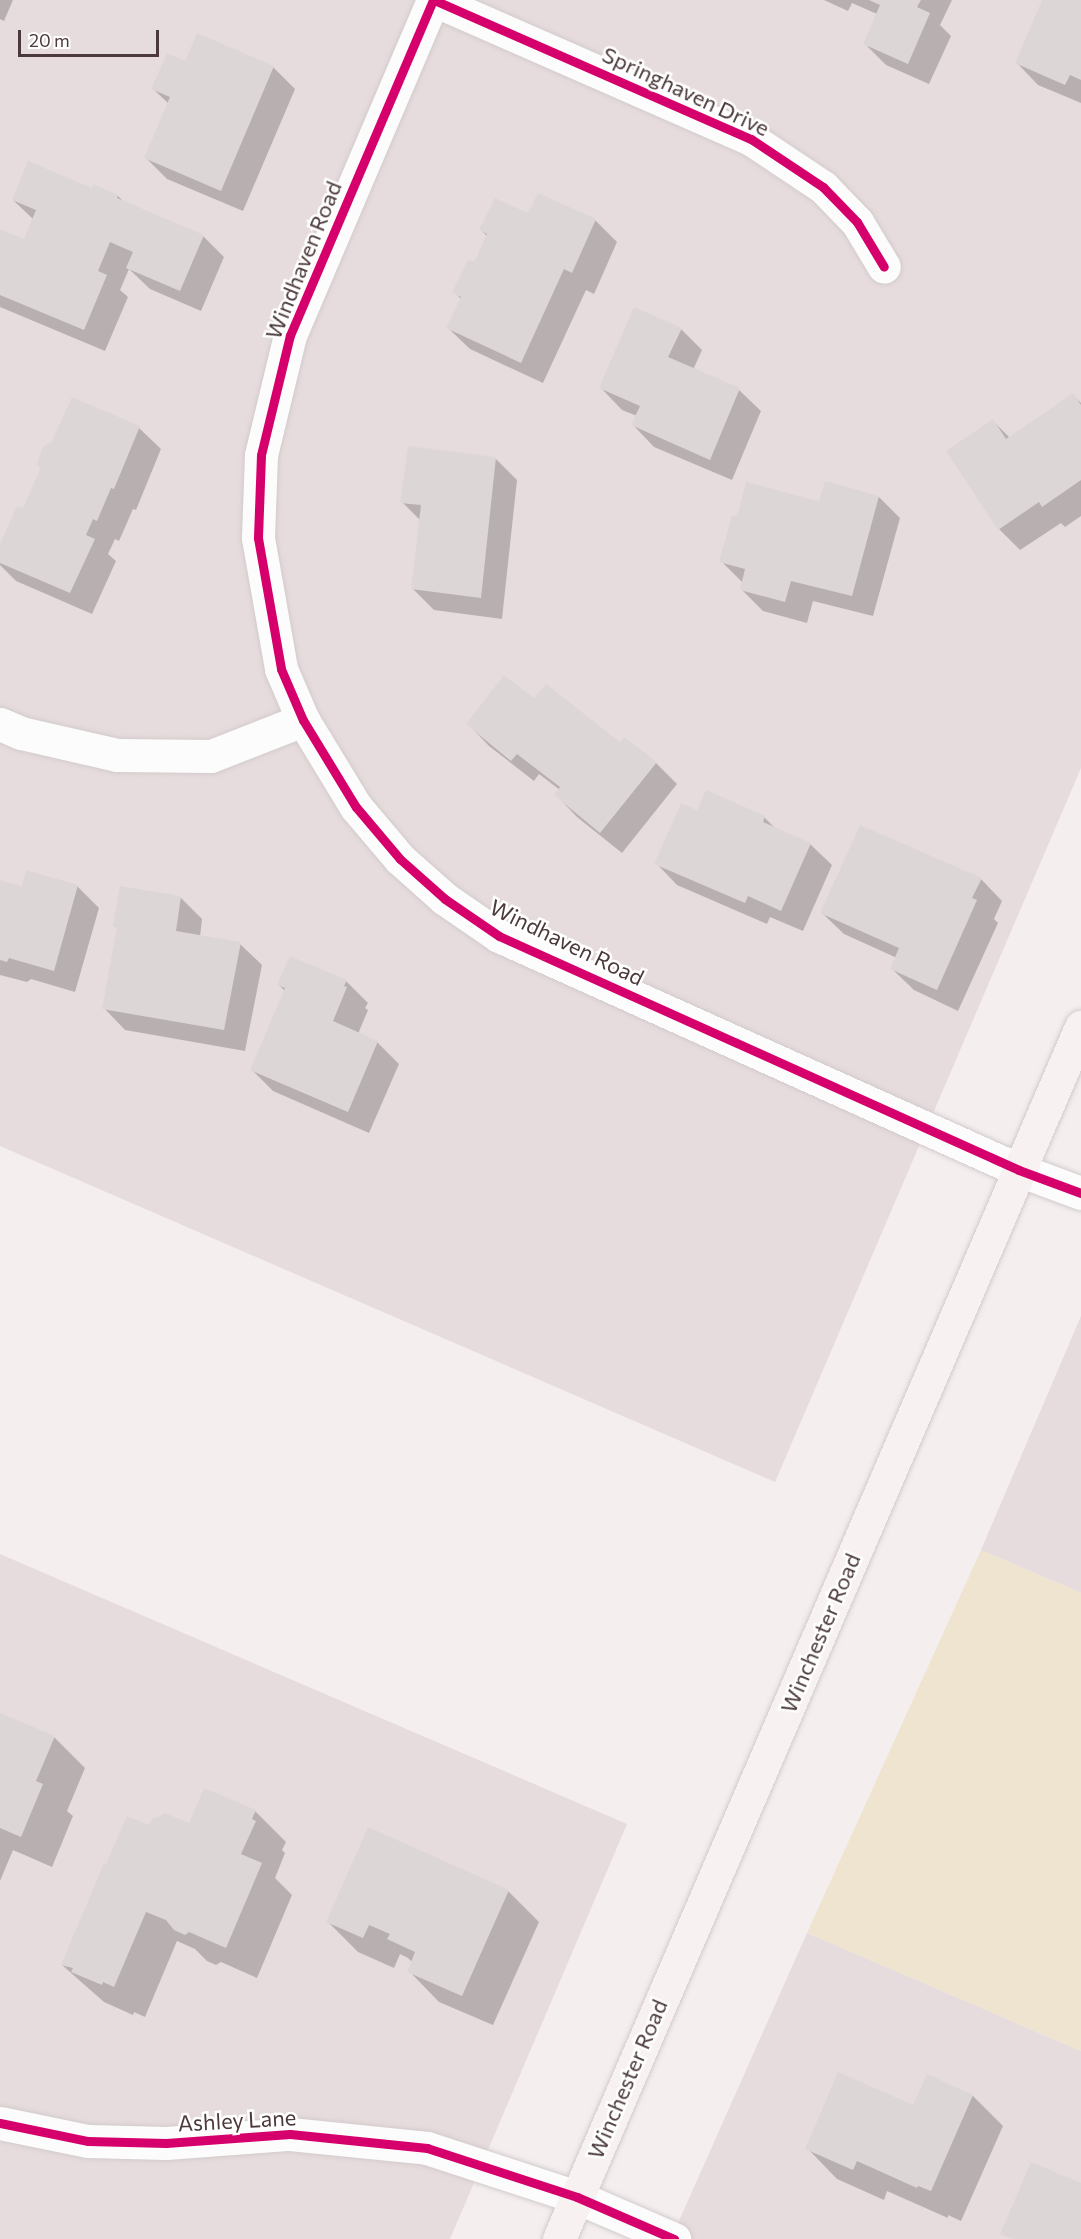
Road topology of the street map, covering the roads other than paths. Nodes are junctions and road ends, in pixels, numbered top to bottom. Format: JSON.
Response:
{"nodes":[{"id":1,"x":434,"y":0,"type":"edge"},
{"id":2,"x":884,"y":267,"type":"dead end"},
{"id":3,"x":303,"y":720,"type":"junction"},
{"id":4,"x":0,"y":724,"type":"edge"},
{"id":5,"x":1081,"y":1027,"type":"edge"},
{"id":6,"x":1019,"y":1170,"type":"junction"},
{"id":7,"x":1081,"y":1193,"type":"edge"},
{"id":8,"x":0,"y":2123,"type":"edge"},
{"id":9,"x":577,"y":2197,"type":"junction"},
{"id":10,"x":559,"y":2239,"type":"edge"},
{"id":11,"x":674,"y":2239,"type":"edge"}],
"edges":[{"from":1,"to":2,"type":"street","name":"Springhaven Drive"},
{"from":1,"to":3,"type":"street","name":"Windhaven Road"},
{"from":3,"to":4,"type":"street"},
{"from":3,"to":6,"type":"street","name":"Windhaven Road"},
{"from":5,"to":6,"type":"main road","name":"Winchester Road"},
{"from":6,"to":7,"type":"street","name":"Windhaven Road"},
{"from":6,"to":9,"type":"main road","name":"Winchester Road"},
{"from":8,"to":9,"type":"street","name":"Ashley Lane"},
{"from":9,"to":10,"type":"main road","name":"Winchester Road"},
{"from":9,"to":11,"type":"street","name":"Ashley Lane"}]}
